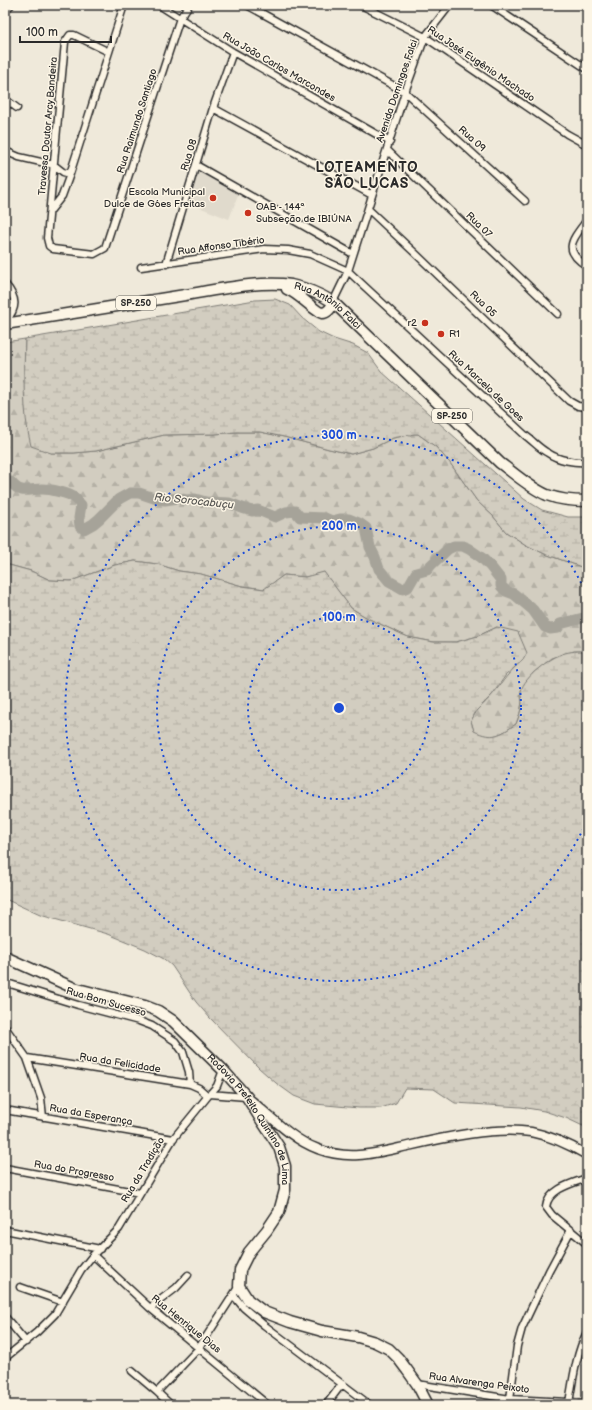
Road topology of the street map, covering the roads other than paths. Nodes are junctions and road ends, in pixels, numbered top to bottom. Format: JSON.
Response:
{"nodes":[{"id":1,"x":8,"y":5,"type":"edge"},
{"id":2,"x":124,"y":5,"type":"edge"},
{"id":3,"x":159,"y":5,"type":"edge"},
{"id":4,"x":189,"y":5,"type":"edge"},
{"id":5,"x":247,"y":5,"type":"edge"},
{"id":6,"x":361,"y":5,"type":"edge"},
{"id":7,"x":450,"y":5,"type":"edge"},
{"id":8,"x":492,"y":5,"type":"edge"},
{"id":9,"x":5,"y":8,"type":"edge"},
{"id":10,"x":180,"y":18,"type":"junction"},
{"id":11,"x":425,"y":37,"type":"junction"},
{"id":12,"x":109,"y":52,"type":"junction"},
{"id":13,"x":233,"y":52,"type":"junction"},
{"id":14,"x":587,"y":69,"type":"edge"},
{"id":15,"x":405,"y":92,"type":"junction"},
{"id":16,"x":5,"y":99,"type":"edge"},
{"id":17,"x":17,"y":108,"type":"dead end"},
{"id":18,"x":213,"y":108,"type":"junction"},
{"id":19,"x":390,"y":142,"type":"junction"},
{"id":20,"x":587,"y":145,"type":"edge"},
{"id":21,"x":387,"y":150,"type":"junction"},
{"id":22,"x":5,"y":151,"type":"edge"},
{"id":23,"x":54,"y":165,"type":"junction"},
{"id":24,"x":196,"y":165,"type":"junction"},
{"id":25,"x":70,"y":174,"type":"junction"},
{"id":26,"x":372,"y":195,"type":"junction"},
{"id":27,"x":525,"y":201,"type":"dead end"},
{"id":28,"x":368,"y":209,"type":"junction"},
{"id":29,"x":51,"y":210,"type":"junction"},
{"id":30,"x":587,"y":220,"type":"edge"},
{"id":31,"x":47,"y":238,"type":"joint"},
{"id":32,"x":353,"y":254,"type":"junction"},
{"id":33,"x":166,"y":264,"type":"junction"},
{"id":34,"x":587,"y":266,"type":"edge"},
{"id":35,"x":141,"y":267,"type":"dead end"},
{"id":36,"x":348,"y":271,"type":"junction"},
{"id":37,"x":5,"y":284,"type":"edge"},
{"id":38,"x":267,"y":284,"type":"junction"},
{"id":39,"x":333,"y":302,"type":"junction"},
{"id":40,"x":558,"y":314,"type":"dead end"},
{"id":41,"x":5,"y":323,"type":"edge"},
{"id":42,"x":587,"y":407,"type":"edge"},
{"id":43,"x":587,"y":462,"type":"edge"},
{"id":44,"x":587,"y":501,"type":"edge"},
{"id":45,"x":5,"y":957,"type":"edge"},
{"id":46,"x":7,"y":983,"type":"dead end"},
{"id":47,"x":5,"y":1027,"type":"edge"},
{"id":48,"x":27,"y":1058,"type":"junction"},
{"id":49,"x":223,"y":1070,"type":"junction"},
{"id":50,"x":190,"y":1084,"type":"junction"},
{"id":51,"x":209,"y":1095,"type":"junction"},
{"id":52,"x":247,"y":1097,"type":"junction"},
{"id":53,"x":5,"y":1110,"type":"edge"},
{"id":54,"x":43,"y":1117,"type":"junction"},
{"id":55,"x":173,"y":1139,"type":"junction"},
{"id":56,"x":587,"y":1155,"type":"edge"},
{"id":57,"x":5,"y":1168,"type":"edge"},
{"id":58,"x":587,"y":1178,"type":"edge"},
{"id":59,"x":140,"y":1193,"type":"junction"},
{"id":60,"x":5,"y":1230,"type":"edge"},
{"id":61,"x":571,"y":1230,"type":"junction"},
{"id":62,"x":587,"y":1244,"type":"edge"},
{"id":63,"x":100,"y":1248,"type":"junction"},
{"id":64,"x":93,"y":1255,"type":"junction"},
{"id":65,"x":188,"y":1275,"type":"dead end"},
{"id":66,"x":239,"y":1286,"type":"junction"},
{"id":67,"x":20,"y":1287,"type":"dead end"},
{"id":68,"x":234,"y":1296,"type":"junction"},
{"id":69,"x":63,"y":1302,"type":"junction"},
{"id":70,"x":150,"y":1308,"type":"junction"},
{"id":71,"x":5,"y":1317,"type":"edge"},
{"id":72,"x":587,"y":1332,"type":"edge"},
{"id":73,"x":26,"y":1342,"type":"junction"},
{"id":74,"x":199,"y":1348,"type":"junction"},
{"id":75,"x":5,"y":1358,"type":"edge"},
{"id":76,"x":132,"y":1371,"type":"dead end"},
{"id":77,"x":342,"y":1384,"type":"junction"},
{"id":78,"x":417,"y":1384,"type":"junction"},
{"id":79,"x":157,"y":1392,"type":"junction"},
{"id":80,"x":510,"y":1399,"type":"junction"},
{"id":81,"x":568,"y":1403,"type":"junction"},
{"id":82,"x":587,"y":1403,"type":"edge"},
{"id":83,"x":171,"y":1405,"type":"edge"},
{"id":84,"x":268,"y":1405,"type":"edge"},
{"id":85,"x":326,"y":1405,"type":"edge"},
{"id":86,"x":370,"y":1405,"type":"edge"},
{"id":87,"x":428,"y":1405,"type":"edge"}],
"edges":[{"from":1,"to":9,"type":"main road"},
{"from":2,"to":12,"type":"street"},
{"from":3,"to":10,"type":"street","name":"Rua João Carlos Marcondes"},
{"from":4,"to":10,"type":"street","name":"Rua Raimundo Santiago"},
{"from":5,"to":15,"type":"street","name":"Rua 09"},
{"from":6,"to":11,"type":"street","name":"Rua José Eugênio Machado"},
{"from":7,"to":11,"type":"street","name":"Avenida Domingos Falci"},
{"from":8,"to":14,"type":"street"},
{"from":10,"to":13,"type":"street","name":"Rua João Carlos Marcondes"},
{"from":10,"to":31,"type":"street","name":"Rua Raimundo Santiago"},
{"from":11,"to":15,"type":"street","name":"Avenida Domingos Falci"},
{"from":11,"to":20,"type":"street","name":"Rua José Eugênio Machado"},
{"from":12,"to":23,"type":"street","name":"Travessa Doutor Arcy Bandeira"},
{"from":12,"to":25,"type":"street"},
{"from":13,"to":18,"type":"street","name":"Rua 08"},
{"from":13,"to":19,"type":"street","name":"Rua João Carlos Marcondes"},
{"from":15,"to":19,"type":"street","name":"Avenida Domingos Falci"},
{"from":15,"to":27,"type":"street","name":"Rua 09"},
{"from":16,"to":17,"type":"street"},
{"from":18,"to":24,"type":"street","name":"Rua 08"},
{"from":18,"to":26,"type":"street"},
{"from":19,"to":21,"type":"street","name":"Avenida Domingos Falci"},
{"from":21,"to":26,"type":"street","name":"Avenida Domingos Falci"},
{"from":21,"to":40,"type":"street","name":"Rua 07"},
{"from":22,"to":23,"type":"street"},
{"from":23,"to":25,"type":"street"},
{"from":23,"to":29,"type":"street","name":"Travessa Doutor Arcy Bandeira"},
{"from":24,"to":32,"type":"street"},
{"from":24,"to":33,"type":"street","name":"Rua 08"},
{"from":25,"to":29,"type":"street"},
{"from":26,"to":28,"type":"street","name":"Avenida Domingos Falci"},
{"from":28,"to":32,"type":"street","name":"Avenida Domingos Falci"},
{"from":28,"to":42,"type":"street","name":"Rua 05"},
{"from":29,"to":31,"type":"street","name":"Travessa Doutor Arcy Bandeira"},
{"from":30,"to":34,"type":"street"},
{"from":32,"to":36,"type":"street","name":"Avenida Domingos Falci"},
{"from":33,"to":35,"type":"street","name":"Rua Affonso Tibério"},
{"from":33,"to":36,"type":"street","name":"Rua Affonso Tibério"},
{"from":36,"to":39,"type":"street","name":"Avenida Domingos Falci"},
{"from":36,"to":43,"type":"street","name":"Rua Marcelo de Goes"},
{"from":37,"to":41,"type":"street"},
{"from":38,"to":39,"type":"main road","name":"Rua Antônio Falci","number":"SP-250"},
{"from":38,"to":39,"type":"main road"},
{"from":38,"to":41,"type":"main road","name":"Rua Antônio Falci","number":"SP-250"},
{"from":39,"to":44,"type":"main road","name":"Rua Antônio Falci","number":"SP-250"},
{"from":45,"to":49,"type":"main road","name":"Rodovia Prefeito Quintino de Lima"},
{"from":46,"to":50,"type":"street","name":"Rua Bom Sucesso"},
{"from":47,"to":48,"type":"street"},
{"from":48,"to":50,"type":"street","name":"Rua da Felicidade"},
{"from":48,"to":54,"type":"street"},
{"from":49,"to":51,"type":"street","name":"Rua da Tradição"},
{"from":49,"to":52,"type":"main road","name":"Rodovia Prefeito Quintino de Lima"},
{"from":50,"to":51,"type":"street","name":"Rua da Felicidade"},
{"from":51,"to":52,"type":"street"},
{"from":51,"to":55,"type":"street","name":"Rua da Tradição"},
{"from":52,"to":56,"type":"street"},
{"from":52,"to":66,"type":"main road","name":"Rodovia Prefeito Quintino de Lima"},
{"from":53,"to":54,"type":"street","name":"Rua da Esperança"},
{"from":54,"to":55,"type":"street","name":"Rua da Esperança"},
{"from":55,"to":59,"type":"street","name":"Rua da Tradição"},
{"from":57,"to":59,"type":"street","name":"Rua do Progresso"},
{"from":58,"to":61,"type":"street"},
{"from":59,"to":63,"type":"street","name":"Rua da Tradição"},
{"from":60,"to":63,"type":"street"},
{"from":61,"to":62,"type":"street"},
{"from":61,"to":80,"type":"street"},
{"from":63,"to":64,"type":"street","name":"Rua da Tradição"},
{"from":64,"to":69,"type":"street","name":"Rua da Tradição"},
{"from":64,"to":70,"type":"street","name":"Rua Henrique Dias"},
{"from":65,"to":70,"type":"street"},
{"from":66,"to":68,"type":"street"},
{"from":66,"to":78,"type":"main road"},
{"from":67,"to":69,"type":"street"},
{"from":68,"to":74,"type":"street"},
{"from":68,"to":77,"type":"street"},
{"from":69,"to":73,"type":"street","name":"Rua da Tradição"},
{"from":70,"to":74,"type":"street","name":"Rua Henrique Dias"},
{"from":71,"to":73,"type":"street"},
{"from":72,"to":81,"type":"street"},
{"from":73,"to":75,"type":"street","name":"Rua da Tradição"},
{"from":74,"to":79,"type":"street"},
{"from":74,"to":84,"type":"street","name":"Rua Henrique Dias"},
{"from":76,"to":79,"type":"street"},
{"from":77,"to":85,"type":"street"},
{"from":77,"to":86,"type":"street"},
{"from":78,"to":80,"type":"street","name":"Rua Alvarenga Peixoto"},
{"from":78,"to":87,"type":"main road"},
{"from":79,"to":83,"type":"street"},
{"from":80,"to":81,"type":"street","name":"Rua Alvarenga Peixoto"},
{"from":81,"to":82,"type":"street","name":"Rua Alvarenga Peixoto"}]}
